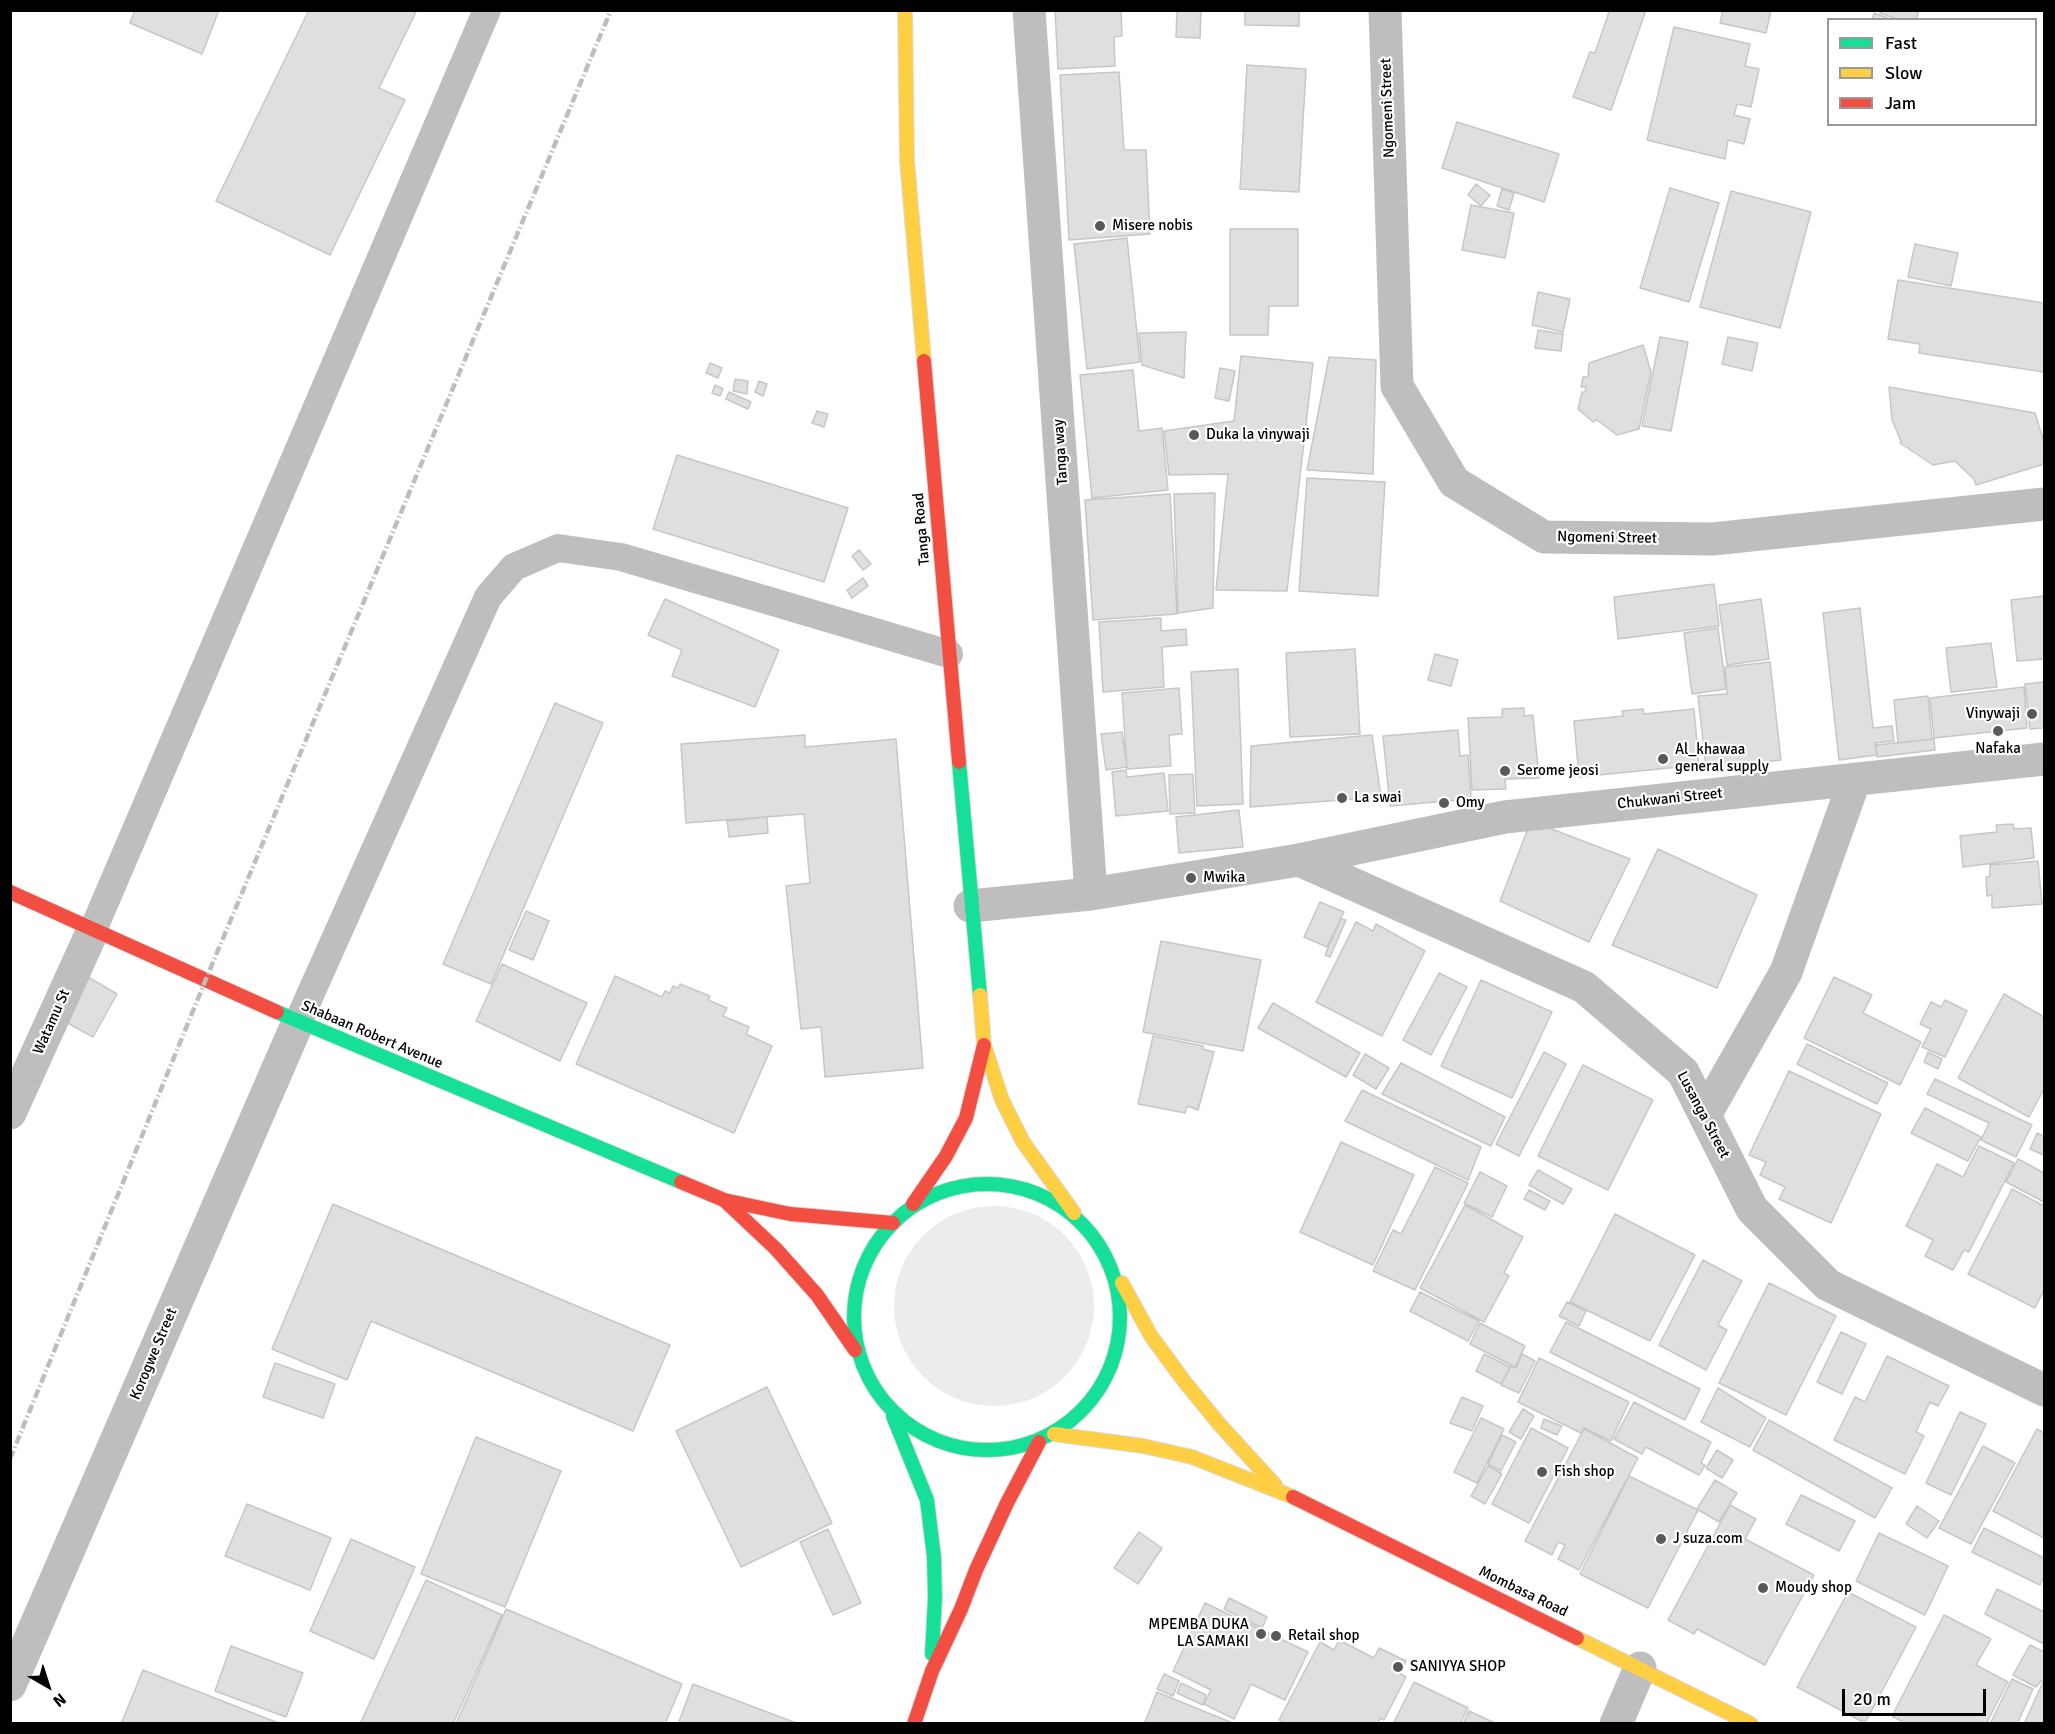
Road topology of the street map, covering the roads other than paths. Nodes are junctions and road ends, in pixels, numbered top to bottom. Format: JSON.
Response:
{"nodes":[{"id":1,"x":487,"y":10,"type":"edge"},
{"id":2,"x":905,"y":10,"type":"edge"},
{"id":3,"x":1029,"y":10,"type":"edge"},
{"id":4,"x":1385,"y":10,"type":"edge"},
{"id":5,"x":2044,"y":504,"type":"edge"},
{"id":6,"x":949,"y":654,"type":"junction"},
{"id":7,"x":2044,"y":759,"type":"edge"},
{"id":8,"x":1855,"y":779,"type":"junction"},
{"id":9,"x":1299,"y":860,"type":"junction"},
{"id":10,"x":10,"y":892,"type":"edge"},
{"id":11,"x":1091,"y":894,"type":"junction"},
{"id":12,"x":970,"y":906,"type":"junction"},
{"id":13,"x":93,"y":930,"type":"junction"},
{"id":14,"x":298,"y":1022,"type":"junction"},
{"id":15,"x":984,"y":1044,"type":"junction"},
{"id":16,"x":10,"y":1113,"type":"edge"},
{"id":17,"x":1705,"y":1115,"type":"junction"},
{"id":18,"x":724,"y":1200,"type":"junction"},
{"id":19,"x":913,"y":1204,"type":"junction"},
{"id":20,"x":1074,"y":1213,"type":"junction"},
{"id":21,"x":892,"y":1223,"type":"junction"},
{"id":22,"x":1114,"y":1269,"type":"junction"},
{"id":23,"x":855,"y":1350,"type":"junction"},
{"id":24,"x":2044,"y":1390,"type":"edge"},
{"id":25,"x":893,"y":1416,"type":"junction"},
{"id":26,"x":1054,"y":1434,"type":"junction"},
{"id":27,"x":1039,"y":1442,"type":"junction"},
{"id":28,"x":1280,"y":1491,"type":"junction"},
{"id":29,"x":1640,"y":1668,"type":"junction"},
{"id":30,"x":932,"y":1671,"type":"junction"},
{"id":31,"x":10,"y":1685,"type":"edge"},
{"id":32,"x":914,"y":1724,"type":"edge"},
{"id":33,"x":1616,"y":1724,"type":"edge"},
{"id":34,"x":1751,"y":1724,"type":"edge"}],
"edges":[{"from":1,"to":13,"type":"lane"},
{"from":2,"to":6,"type":"main road","name":"Tanga Road"},
{"from":3,"to":11,"type":"street","name":"Tanga way"},
{"from":4,"to":5,"type":"street","name":"Ngomeni Street"},
{"from":6,"to":12,"type":"main road","name":"Tanga Road"},
{"from":6,"to":14,"type":"lane"},
{"from":7,"to":8,"type":"street","name":"Chukwani Street"},
{"from":8,"to":9,"type":"street","name":"Chukwani Street"},
{"from":8,"to":17,"type":"street"},
{"from":9,"to":11,"type":"street","name":"Chukwani Street"},
{"from":9,"to":17,"type":"street","name":"Lusanga Street"},
{"from":10,"to":13,"type":"main road","name":"Shabaan Robert Avenue"},
{"from":11,"to":12,"type":"street","name":"Chukwani Street"},
{"from":12,"to":15,"type":"main road","name":"Tanga Road"},
{"from":13,"to":14,"type":"main road","name":"Shabaan Robert Avenue"},
{"from":13,"to":16,"type":"street","name":"Watamu St"},
{"from":14,"to":18,"type":"main road","name":"Shabaan Robert Avenue"},
{"from":14,"to":31,"type":"street","name":"Korogwe Street"},
{"from":15,"to":19,"type":"main road"},
{"from":15,"to":20,"type":"main road","name":"Mombasa Road"},
{"from":17,"to":24,"type":"street","name":"Lusanga Street"},
{"from":18,"to":21,"type":"main road"},
{"from":18,"to":23,"type":"main road"},
{"from":19,"to":20,"type":"main road"},
{"from":19,"to":21,"type":"main road"},
{"from":20,"to":22,"type":"main road","name":"Mombasa Road"},
{"from":21,"to":23,"type":"main road"},
{"from":22,"to":26,"type":"main road"},
{"from":22,"to":28,"type":"main road","name":"Mombasa Road"},
{"from":23,"to":25,"type":"main road"},
{"from":25,"to":27,"type":"main road"},
{"from":25,"to":30,"type":"main road"},
{"from":26,"to":27,"type":"main road"},
{"from":26,"to":28,"type":"main road","name":"Mombasa Road"},
{"from":27,"to":30,"type":"main road"},
{"from":28,"to":29,"type":"main road","name":"Mombasa Road"},
{"from":29,"to":33,"type":"street"},
{"from":29,"to":34,"type":"main road","name":"Mombasa Road"},
{"from":30,"to":32,"type":"main road"}]}
